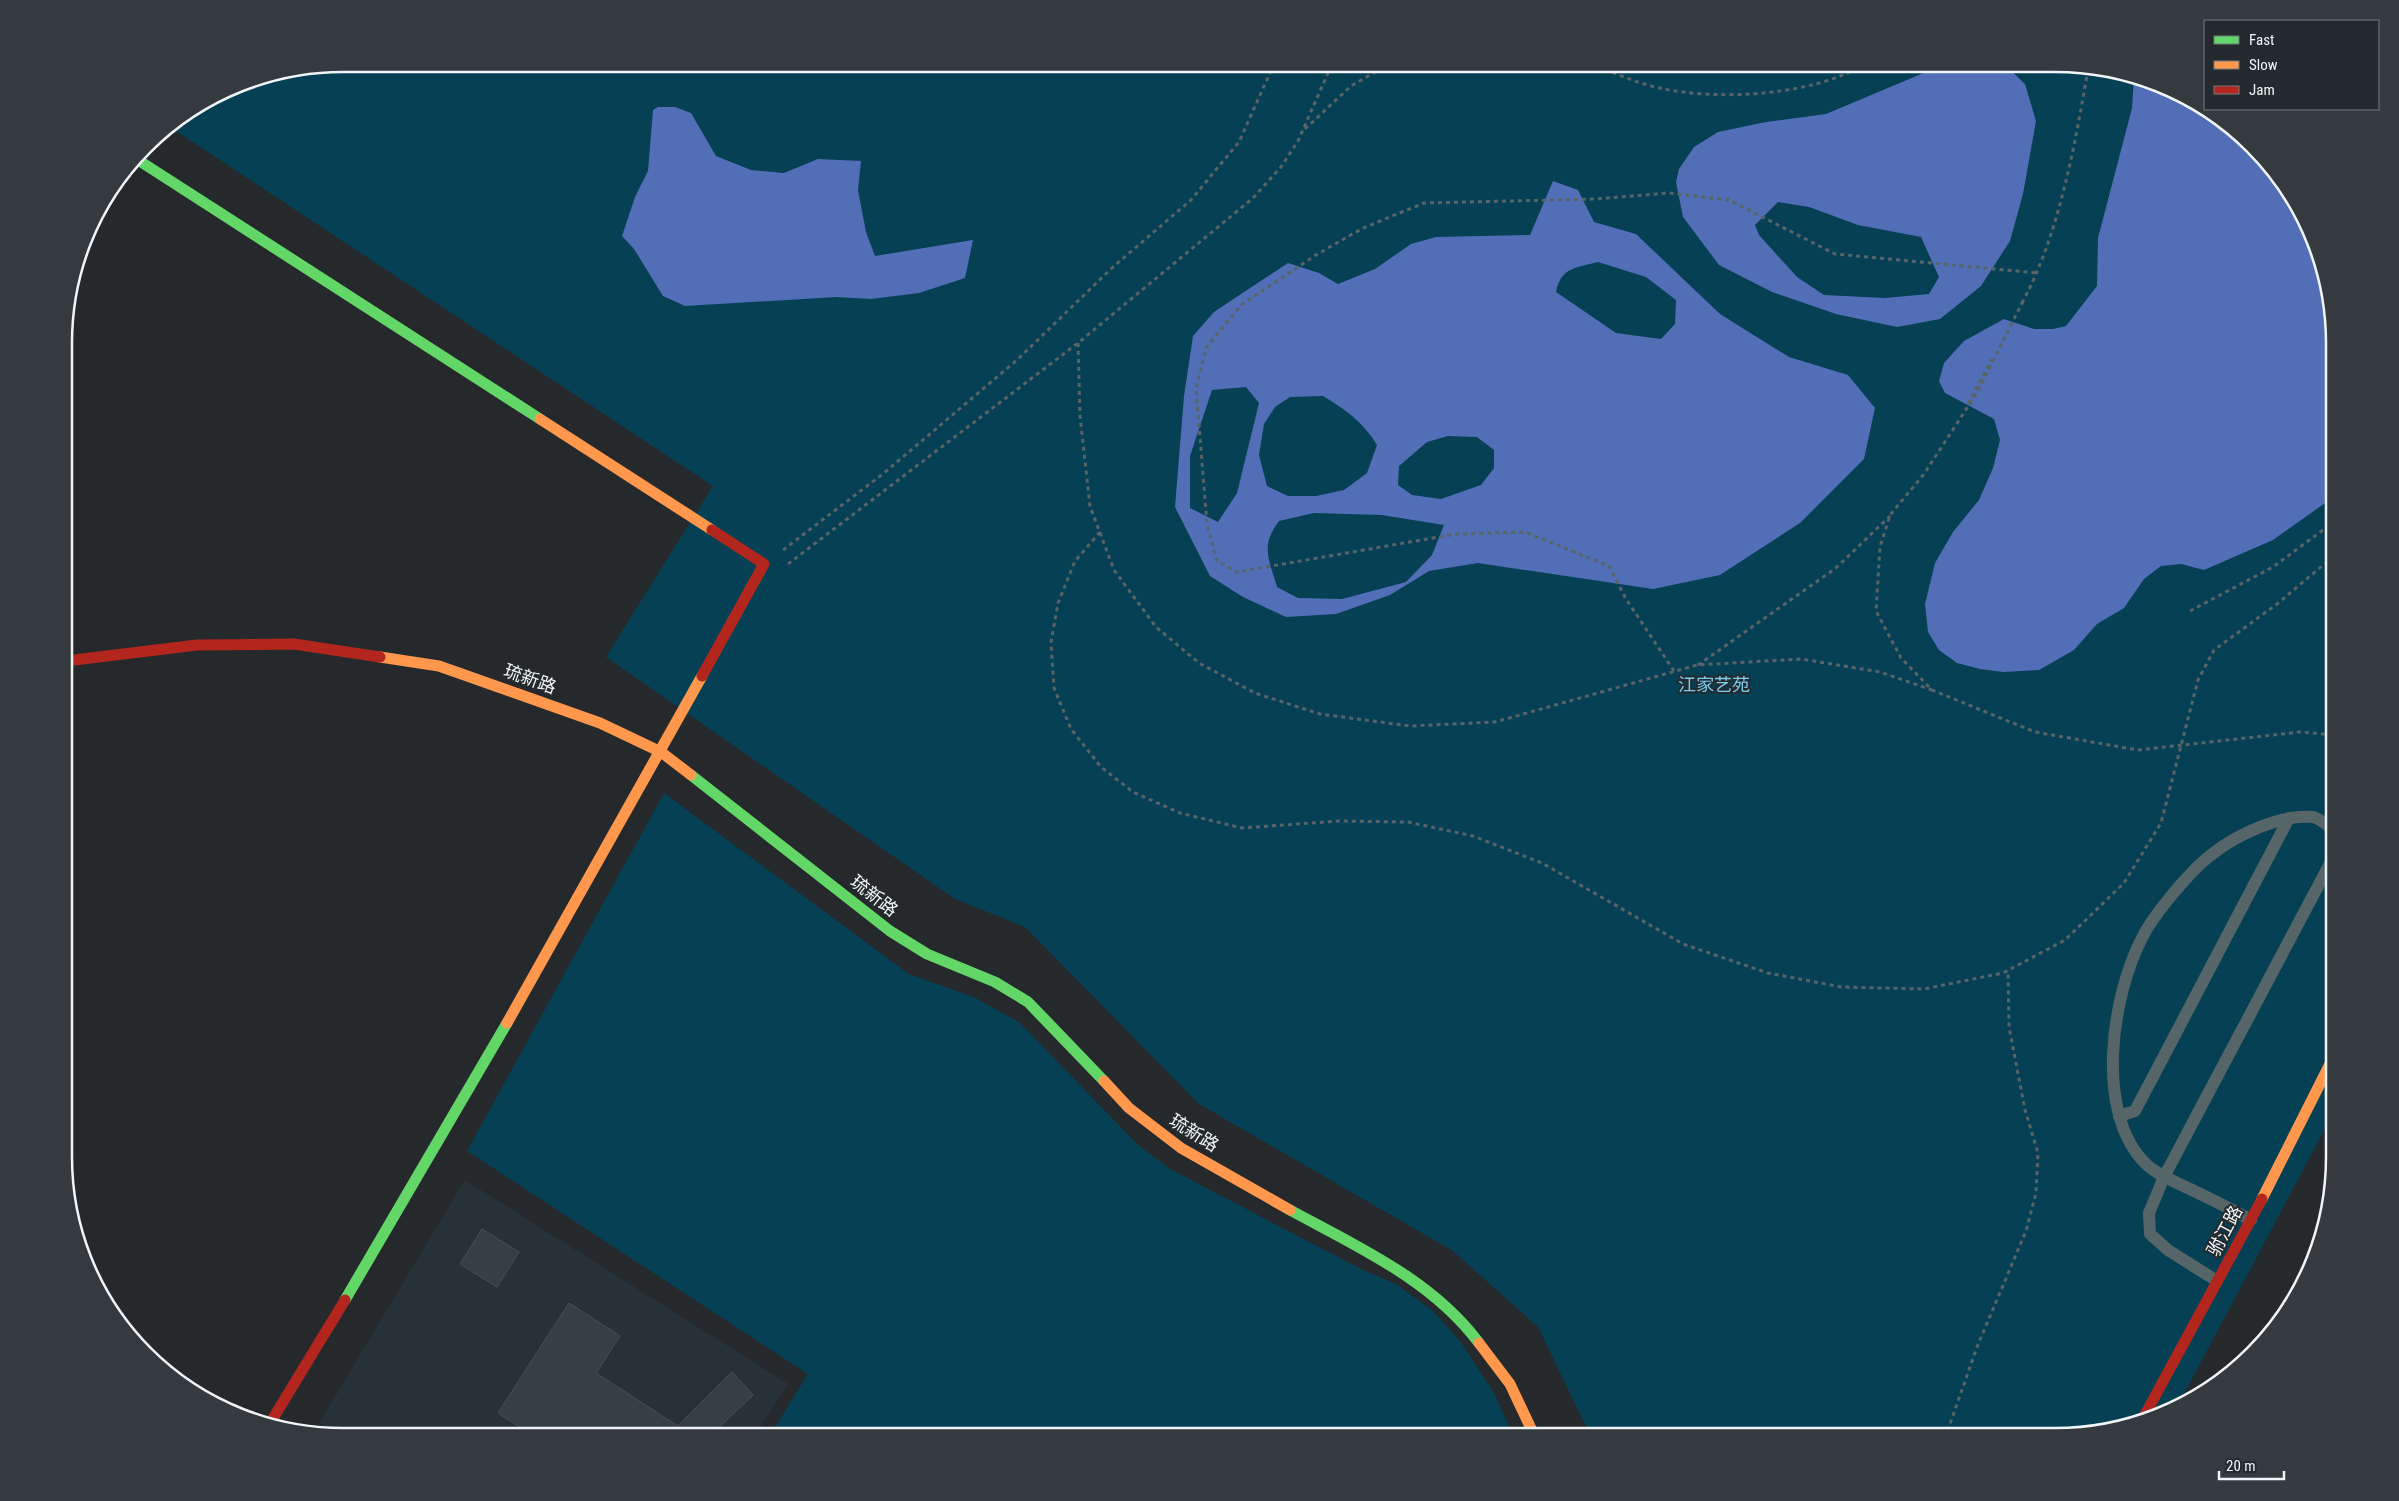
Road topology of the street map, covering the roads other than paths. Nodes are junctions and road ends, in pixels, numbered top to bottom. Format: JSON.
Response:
{"nodes":[{"id":1,"x":142,"y":163,"type":"edge"},
{"id":2,"x":73,"y":660,"type":"edge"},
{"id":3,"x":661,"y":752,"type":"junction"},
{"id":4,"x":2289,"y":818,"type":"junction"},
{"id":5,"x":2326,"y":825,"type":"edge"},
{"id":6,"x":2326,"y":871,"type":"edge"},
{"id":7,"x":2326,"y":1072,"type":"edge"},
{"id":8,"x":2119,"y":1116,"type":"junction"},
{"id":9,"x":2164,"y":1177,"type":"junction"},
{"id":10,"x":2251,"y":1220,"type":"junction"},
{"id":11,"x":2217,"y":1281,"type":"junction"},
{"id":12,"x":2146,"y":1413,"type":"edge"},
{"id":13,"x":273,"y":1419,"type":"edge"},
{"id":14,"x":1531,"y":1428,"type":"edge"}],
"edges":[{"from":1,"to":3,"type":"street"},
{"from":2,"to":3,"type":"street","name":"琉新路"},
{"from":3,"to":13,"type":"street"},
{"from":3,"to":14,"type":"street","name":"琉新路"},
{"from":4,"to":5,"type":"lane"},
{"from":4,"to":8,"type":"lane"},
{"from":4,"to":8,"type":"lane"},
{"from":6,"to":9,"type":"lane"},
{"from":7,"to":10,"type":"street","name":"驸江路"},
{"from":8,"to":9,"type":"lane"},
{"from":9,"to":10,"type":"lane"},
{"from":9,"to":11,"type":"lane"},
{"from":10,"to":11,"type":"street","name":"驸江路"},
{"from":11,"to":12,"type":"street","name":"驸江路"}]}
